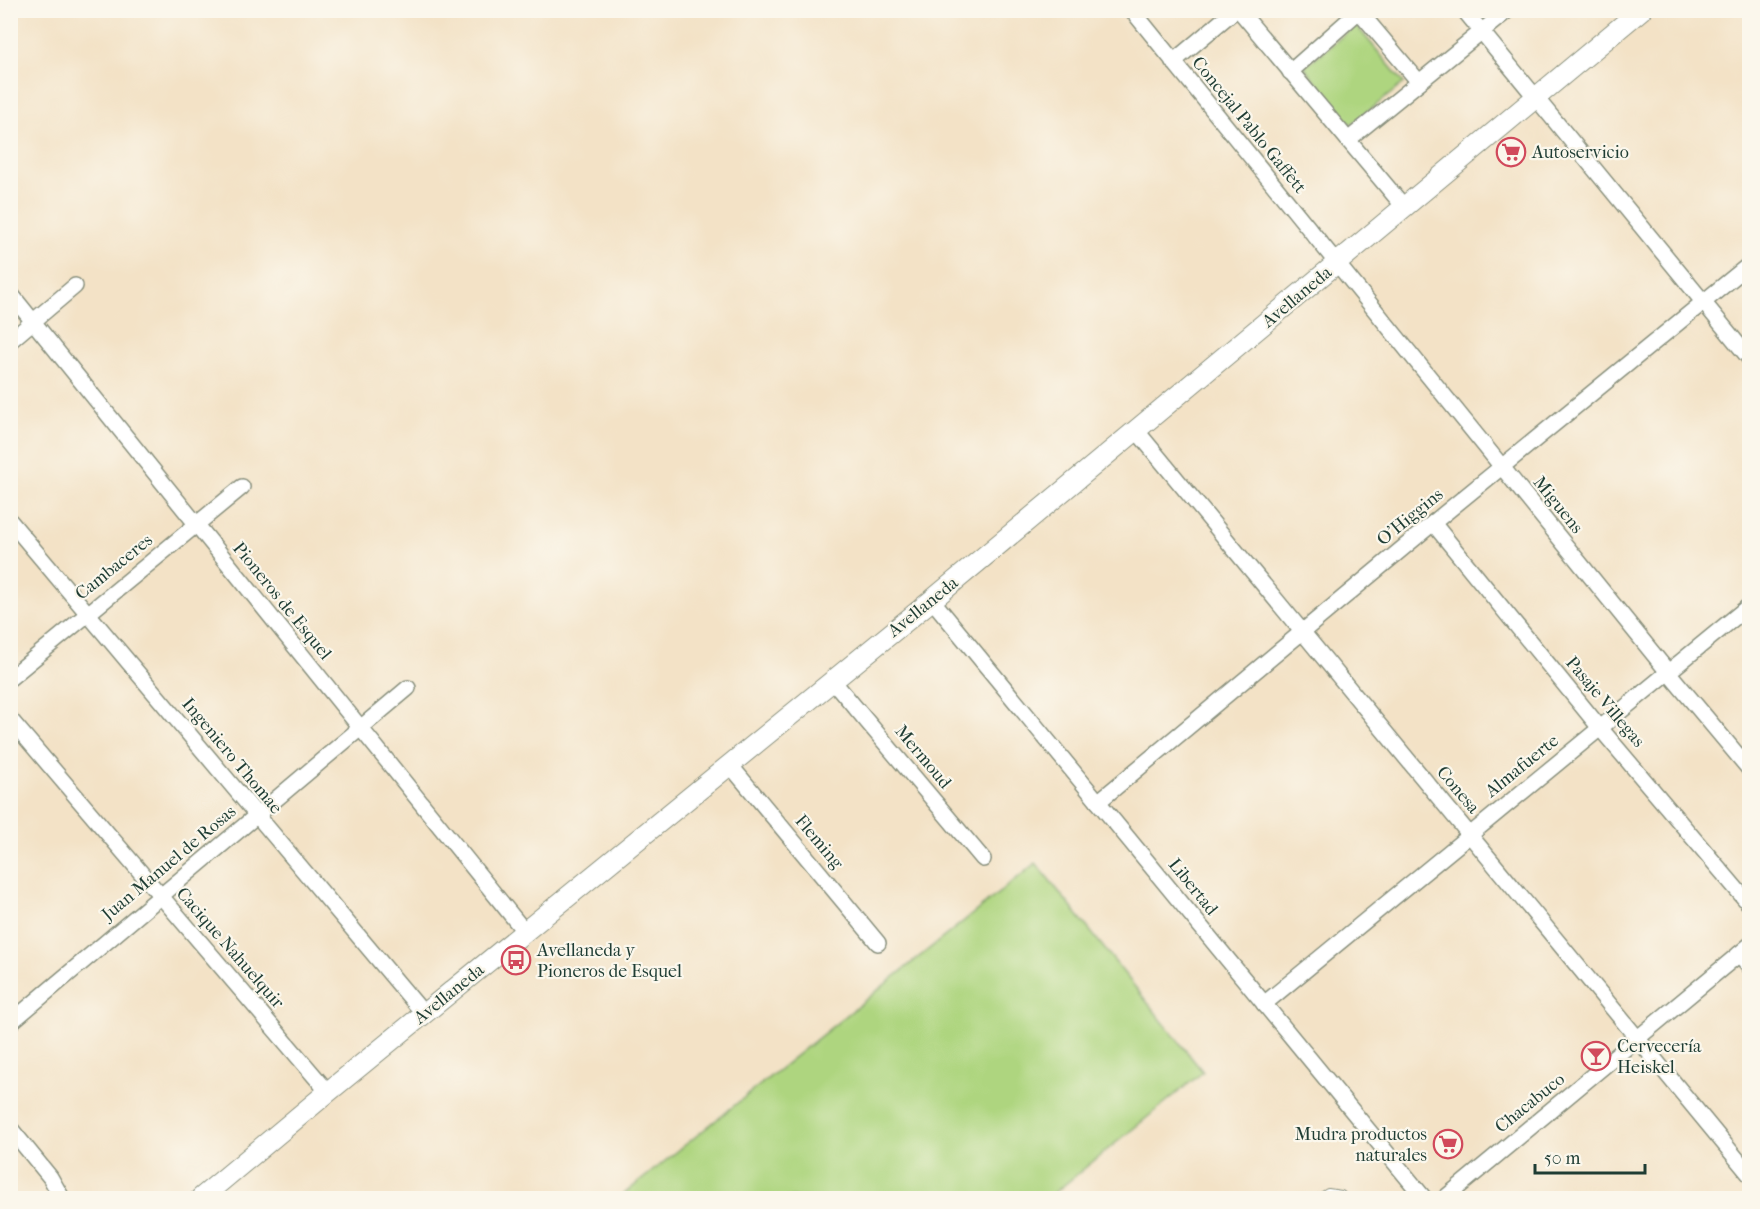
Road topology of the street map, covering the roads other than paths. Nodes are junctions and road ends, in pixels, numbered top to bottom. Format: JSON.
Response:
{"nodes":[{"id":1,"x":1132,"y":10,"type":"edge"},
{"id":2,"x":1237,"y":10,"type":"edge"},
{"id":3,"x":1464,"y":10,"type":"edge"},
{"id":4,"x":1508,"y":10,"type":"edge"},
{"id":5,"x":1641,"y":10,"type":"edge"},
{"id":6,"x":1481,"y":32,"type":"junction"},
{"id":7,"x":1173,"y":62,"type":"junction"},
{"id":8,"x":1290,"y":72,"type":"junction"},
{"id":9,"x":1419,"y":82,"type":"junction"},
{"id":10,"x":1536,"y":99,"type":"junction"},
{"id":11,"x":1348,"y":140,"type":"junction"},
{"id":12,"x":1405,"y":208,"type":"junction"},
{"id":13,"x":1749,"y":264,"type":"edge"},
{"id":14,"x":1336,"y":265,"type":"junction"},
{"id":15,"x":75,"y":286,"type":"dead end"},
{"id":16,"x":10,"y":293,"type":"edge"},
{"id":17,"x":1703,"y":303,"type":"junction"},
{"id":18,"x":34,"y":322,"type":"junction"},
{"id":19,"x":10,"y":341,"type":"edge"},
{"id":20,"x":1749,"y":359,"type":"edge"},
{"id":21,"x":1136,"y":430,"type":"junction"},
{"id":22,"x":1503,"y":467,"type":"junction"},
{"id":23,"x":242,"y":487,"type":"dead end"},
{"id":24,"x":10,"y":521,"type":"edge"},
{"id":25,"x":1433,"y":523,"type":"junction"},
{"id":26,"x":195,"y":525,"type":"junction"},
{"id":27,"x":932,"y":600,"type":"junction"},
{"id":28,"x":1749,"y":605,"type":"edge"},
{"id":29,"x":87,"y":614,"type":"junction"},
{"id":30,"x":1302,"y":632,"type":"junction"},
{"id":31,"x":1668,"y":672,"type":"junction"},
{"id":32,"x":10,"y":678,"type":"edge"},
{"id":33,"x":833,"y":681,"type":"junction"},
{"id":34,"x":408,"y":688,"type":"dead end"},
{"id":35,"x":10,"y":719,"type":"edge"},
{"id":36,"x":1600,"y":728,"type":"junction"},
{"id":37,"x":362,"y":729,"type":"junction"},
{"id":38,"x":730,"y":765,"type":"junction"},
{"id":39,"x":1749,"y":770,"type":"edge"},
{"id":40,"x":1098,"y":802,"type":"junction"},
{"id":41,"x":256,"y":815,"type":"junction"},
{"id":42,"x":1470,"y":835,"type":"junction"},
{"id":43,"x":983,"y":859,"type":"dead end"},
{"id":44,"x":160,"y":897,"type":"junction"},
{"id":45,"x":1749,"y":905,"type":"edge"},
{"id":46,"x":525,"y":932,"type":"junction"},
{"id":47,"x":878,"y":944,"type":"dead end"},
{"id":48,"x":1744,"y":950,"type":"edge"},
{"id":49,"x":1749,"y":967,"type":"edge"},
{"id":50,"x":1264,"y":1004,"type":"junction"},
{"id":51,"x":424,"y":1014,"type":"junction"},
{"id":52,"x":10,"y":1023,"type":"edge"},
{"id":53,"x":1638,"y":1039,"type":"junction"},
{"id":54,"x":328,"y":1092,"type":"junction"},
{"id":55,"x":10,"y":1128,"type":"edge"},
{"id":56,"x":1749,"y":1175,"type":"edge"},
{"id":57,"x":62,"y":1198,"type":"edge"},
{"id":58,"x":201,"y":1198,"type":"edge"},
{"id":59,"x":1320,"y":1198,"type":"edge"},
{"id":60,"x":1344,"y":1198,"type":"edge"},
{"id":61,"x":1424,"y":1198,"type":"edge"},
{"id":62,"x":1445,"y":1198,"type":"edge"}],
"edges":[{"from":1,"to":7,"type":"street","name":"Concejal Pablo Gaffett"},
{"from":2,"to":7,"type":"street"},
{"from":2,"to":8,"type":"street"},
{"from":3,"to":6,"type":"street"},
{"from":4,"to":6,"type":"street"},
{"from":5,"to":10,"type":"street","name":"Avellaneda"},
{"from":6,"to":9,"type":"street"},
{"from":6,"to":10,"type":"street"},
{"from":7,"to":14,"type":"street","name":"Concejal Pablo Gaffett"},
{"from":8,"to":9,"type":"street"},
{"from":8,"to":11,"type":"street"},
{"from":9,"to":11,"type":"street"},
{"from":10,"to":12,"type":"street","name":"Avellaneda"},
{"from":10,"to":17,"type":"street"},
{"from":11,"to":12,"type":"street"},
{"from":12,"to":14,"type":"street","name":"Avellaneda"},
{"from":13,"to":17,"type":"street","name":"O'Higgins"},
{"from":14,"to":21,"type":"street","name":"Avellaneda"},
{"from":14,"to":22,"type":"street","name":"Miguens"},
{"from":15,"to":18,"type":"street"},
{"from":16,"to":18,"type":"street","name":"Pioneros de Esquel"},
{"from":17,"to":20,"type":"street"},
{"from":17,"to":22,"type":"street","name":"O'Higgins"},
{"from":18,"to":19,"type":"street"},
{"from":18,"to":26,"type":"street","name":"Pioneros de Esquel"},
{"from":21,"to":27,"type":"street","name":"Avellaneda"},
{"from":21,"to":30,"type":"street","name":"Conesa"},
{"from":22,"to":25,"type":"street","name":"O'Higgins"},
{"from":22,"to":31,"type":"street","name":"Miguens"},
{"from":23,"to":26,"type":"street","name":"Cambaceres"},
{"from":24,"to":29,"type":"street","name":"Ingeniero Thomae"},
{"from":25,"to":30,"type":"street","name":"O'Higgins"},
{"from":25,"to":36,"type":"street","name":"Pasaje Villegas"},
{"from":26,"to":29,"type":"street","name":"Cambaceres"},
{"from":26,"to":37,"type":"street","name":"Pioneros de Esquel"},
{"from":27,"to":33,"type":"street","name":"Avellaneda"},
{"from":27,"to":40,"type":"street","name":"Libertad"},
{"from":28,"to":31,"type":"street","name":"Almafuerte"},
{"from":29,"to":32,"type":"street","name":"Cambaceres"},
{"from":29,"to":41,"type":"street","name":"Ingeniero Thomae"},
{"from":30,"to":40,"type":"street","name":"O'Higgins"},
{"from":30,"to":42,"type":"street","name":"Conesa"},
{"from":31,"to":36,"type":"street","name":"Almafuerte"},
{"from":31,"to":39,"type":"street","name":"Miguens"},
{"from":33,"to":38,"type":"street","name":"Avellaneda"},
{"from":33,"to":43,"type":"street","name":"Mermoud"},
{"from":34,"to":37,"type":"street","name":"Juan Manuel de Rosas"},
{"from":35,"to":44,"type":"street","name":"Cacique Nahuelquir"},
{"from":36,"to":42,"type":"street","name":"Almafuerte"},
{"from":36,"to":45,"type":"street","name":"Pasaje Villegas"},
{"from":37,"to":41,"type":"street","name":"Juan Manuel de Rosas"},
{"from":37,"to":46,"type":"street","name":"Pioneros de Esquel"},
{"from":38,"to":46,"type":"street","name":"Avellaneda"},
{"from":38,"to":47,"type":"street","name":"Fleming"},
{"from":40,"to":50,"type":"street","name":"Libertad"},
{"from":41,"to":44,"type":"street","name":"Juan Manuel de Rosas"},
{"from":41,"to":51,"type":"street","name":"Ingeniero Thomae"},
{"from":42,"to":50,"type":"street","name":"Almafuerte"},
{"from":42,"to":53,"type":"street","name":"Conesa"},
{"from":44,"to":52,"type":"street","name":"Juan Manuel de Rosas"},
{"from":44,"to":54,"type":"street","name":"Cacique Nahuelquir"},
{"from":46,"to":51,"type":"street","name":"Avellaneda"},
{"from":48,"to":49,"type":"street"},
{"from":48,"to":53,"type":"street","name":"Chacabuco"},
{"from":50,"to":61,"type":"street","name":"Libertad"},
{"from":51,"to":54,"type":"street","name":"Avellaneda"},
{"from":53,"to":56,"type":"street","name":"Conesa"},
{"from":53,"to":62,"type":"street","name":"Chacabuco"},
{"from":54,"to":58,"type":"street","name":"Avellaneda"},
{"from":55,"to":57,"type":"street"},
{"from":59,"to":60,"type":"lane"}]}
